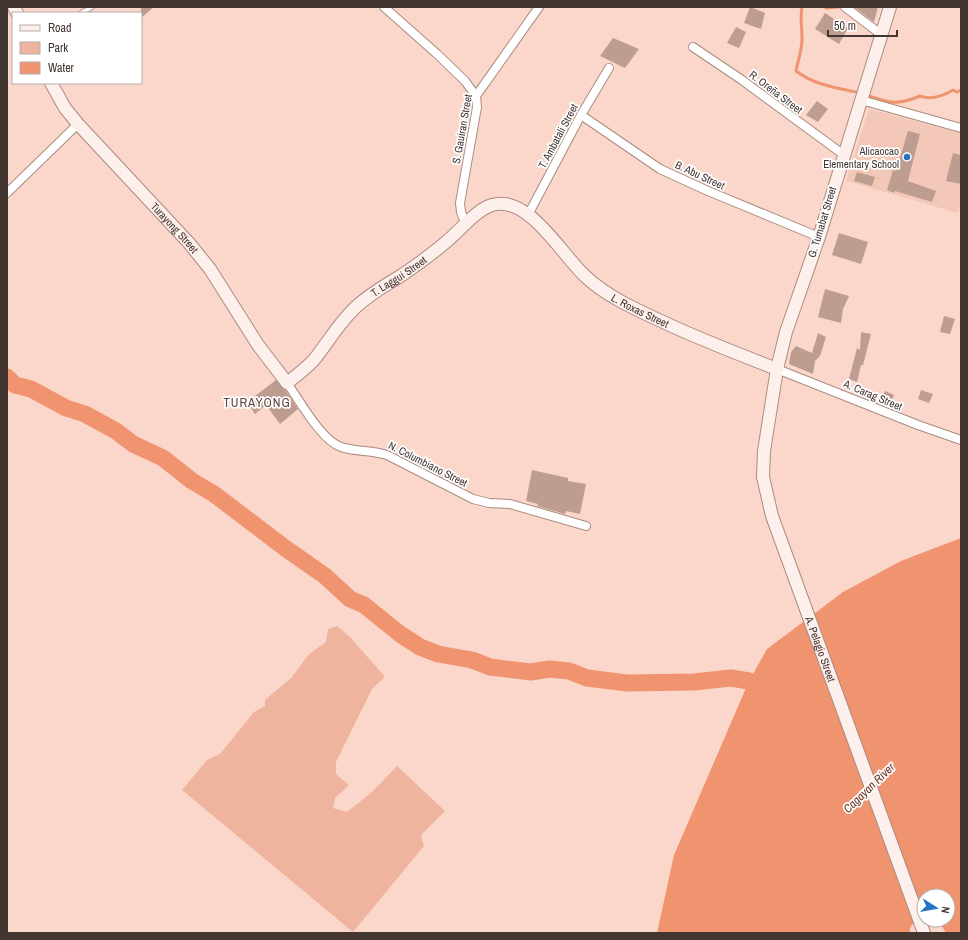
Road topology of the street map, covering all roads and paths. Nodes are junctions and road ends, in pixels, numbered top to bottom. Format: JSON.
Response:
{"nodes":[{"id":1,"x":92,"y":7,"type":"edge"},
{"id":2,"x":384,"y":7,"type":"edge"},
{"id":3,"x":538,"y":7,"type":"edge"},
{"id":4,"x":890,"y":7,"type":"edge"},
{"id":5,"x":846,"y":8,"type":"edge"},
{"id":6,"x":83,"y":12,"type":"edge"},
{"id":7,"x":882,"y":35,"type":"junction"},
{"id":8,"x":694,"y":47,"type":"dead end"},
{"id":9,"x":609,"y":68,"type":"dead end"},
{"id":10,"x":51,"y":84,"type":"edge"},
{"id":11,"x":476,"y":96,"type":"junction"},
{"id":12,"x":862,"y":96,"type":"junction"},
{"id":13,"x":581,"y":115,"type":"junction"},
{"id":14,"x":78,"y":124,"type":"junction"},
{"id":15,"x":961,"y":128,"type":"edge"},
{"id":16,"x":844,"y":155,"type":"junction"},
{"id":17,"x":7,"y":193,"type":"edge"},
{"id":18,"x":528,"y":215,"type":"junction"},
{"id":19,"x":466,"y":225,"type":"junction"},
{"id":20,"x":818,"y":237,"type":"junction"},
{"id":21,"x":777,"y":369,"type":"junction"},
{"id":22,"x":287,"y":383,"type":"junction"},
{"id":23,"x":961,"y":440,"type":"edge"},
{"id":24,"x":586,"y":526,"type":"dead end"},
{"id":25,"x":916,"y":912,"type":"edge"}],
"edges":[{"from":1,"to":6,"type":"lane"},
{"from":2,"to":11,"type":"street"},
{"from":3,"to":11,"type":"street","name":"S. Gauiran Street"},
{"from":4,"to":7,"type":"street","name":"G. Tumabat Street"},
{"from":5,"to":7,"type":"street"},
{"from":7,"to":12,"type":"street","name":"G. Tumabat Street"},
{"from":8,"to":16,"type":"street","name":"R. Oreña Street"},
{"from":9,"to":13,"type":"street","name":"T. Ambatali Street"},
{"from":10,"to":14,"type":"street","name":"Turayong Street"},
{"from":11,"to":19,"type":"street","name":"S. Gauiran Street"},
{"from":12,"to":15,"type":"street"},
{"from":12,"to":16,"type":"street","name":"G. Tumabat Street"},
{"from":13,"to":18,"type":"street","name":"T. Ambatali Street"},
{"from":13,"to":20,"type":"street","name":"B. Abu Street"},
{"from":14,"to":17,"type":"street"},
{"from":14,"to":22,"type":"street","name":"Turayong Street"},
{"from":16,"to":20,"type":"street","name":"G. Tumabat Street"},
{"from":18,"to":19,"type":"street","name":"T. Laggui Street"},
{"from":18,"to":21,"type":"street","name":"L. Roxas Street"},
{"from":19,"to":22,"type":"street","name":"T. Laggui Street"},
{"from":20,"to":21,"type":"street","name":"G. Tumabat Street"},
{"from":21,"to":23,"type":"street","name":"A. Carag Street"},
{"from":21,"to":25,"type":"street","name":"A. Pelagio Street"},
{"from":22,"to":24,"type":"street","name":"N. Columbiano Street"}]}
